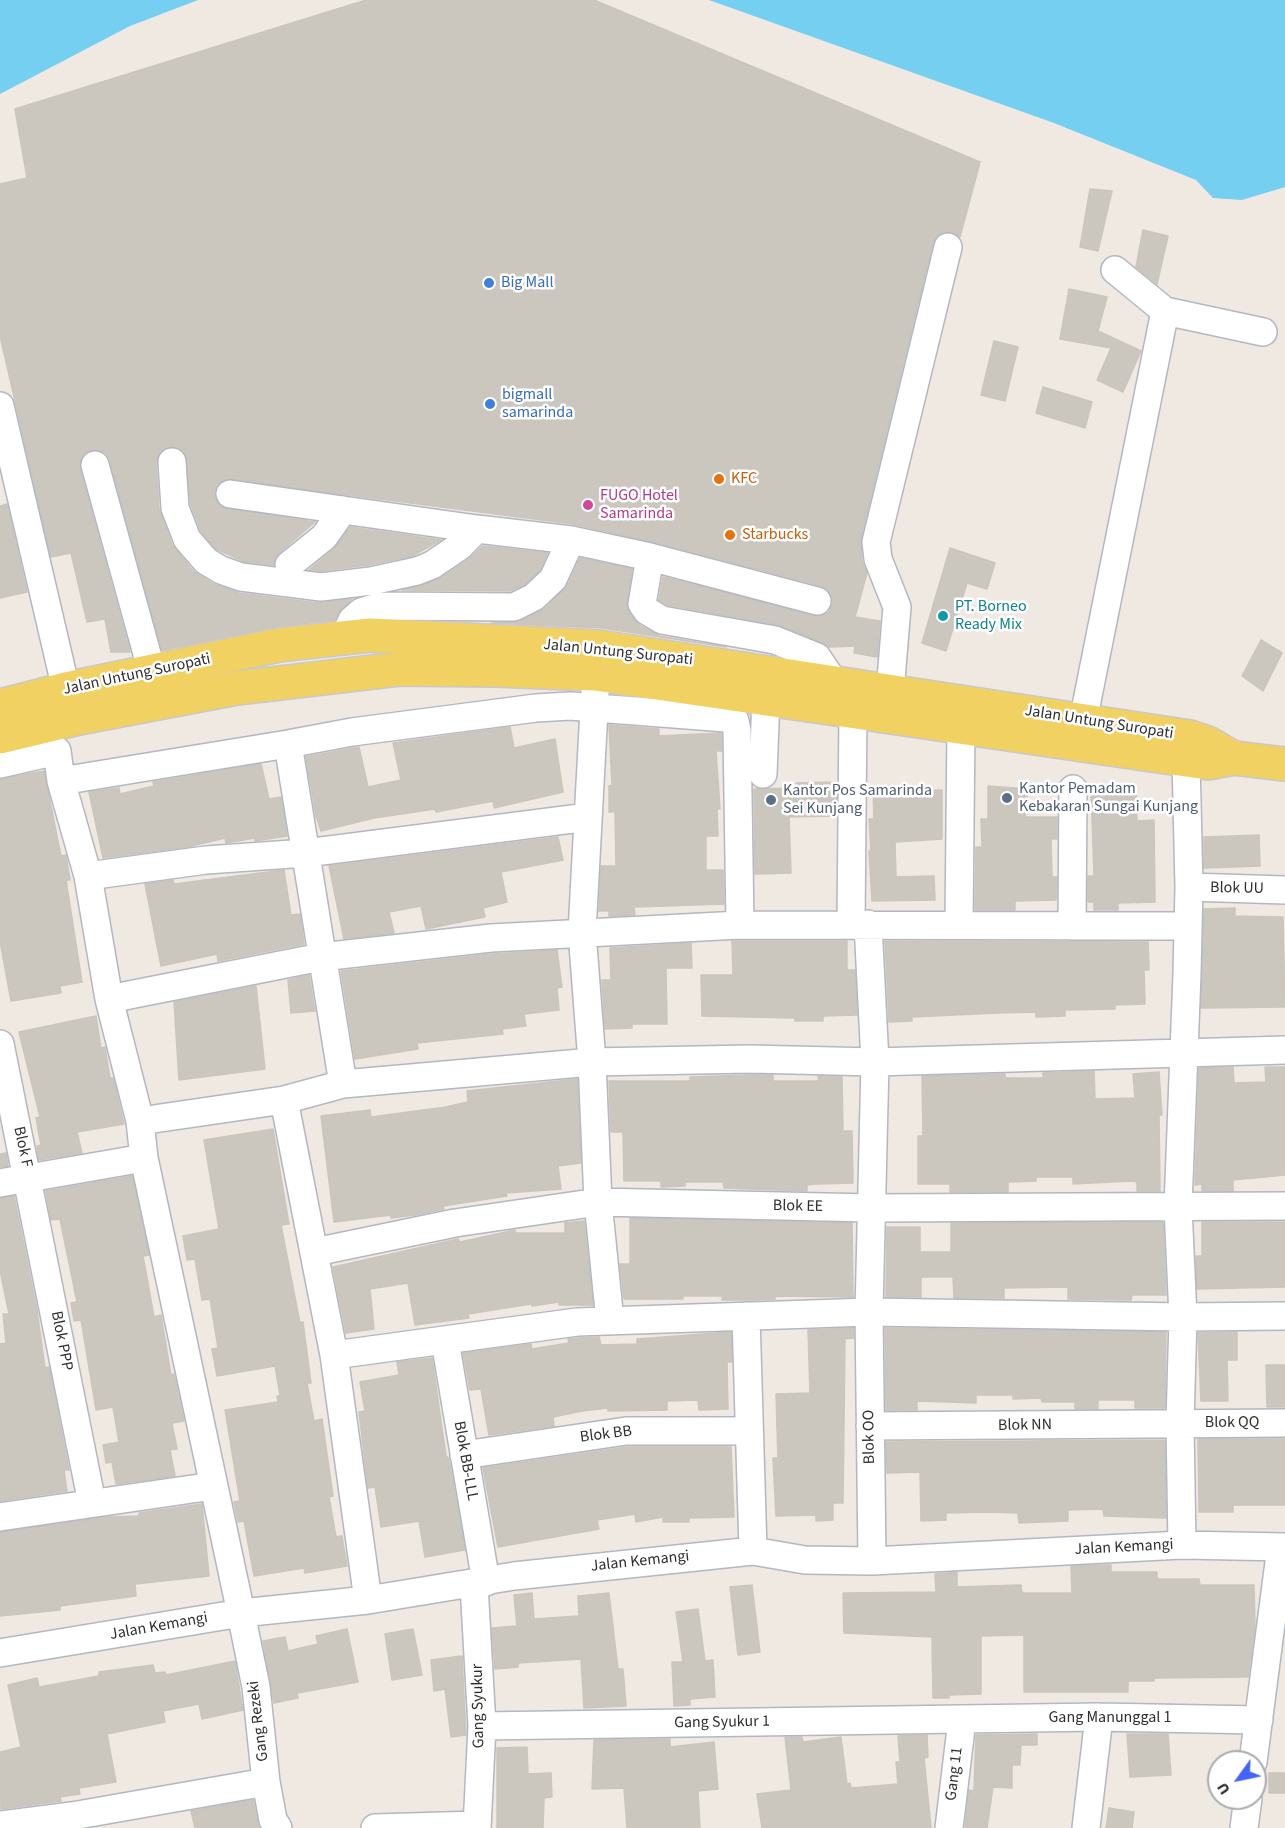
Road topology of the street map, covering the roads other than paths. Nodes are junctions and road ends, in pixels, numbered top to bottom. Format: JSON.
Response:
{"nodes":[{"id":1,"x":948,"y":247,"type":"dead end"},
{"id":2,"x":1115,"y":270,"type":"dead end"},
{"id":3,"x":1165,"y":311,"type":"junction"},
{"id":4,"x":1263,"y":332,"type":"dead end"},
{"id":5,"x":0,"y":405,"type":"edge"},
{"id":6,"x":172,"y":462,"type":"dead end"},
{"id":7,"x":95,"y":465,"type":"dead end"},
{"id":8,"x":230,"y":494,"type":"dead end"},
{"id":9,"x":343,"y":510,"type":"junction"},
{"id":10,"x":477,"y":529,"type":"junction"},
{"id":11,"x":571,"y":540,"type":"junction"},
{"id":12,"x":650,"y":557,"type":"junction"},
{"id":13,"x":289,"y":565,"type":"dead end"},
{"id":14,"x":817,"y":601,"type":"dead end"},
{"id":15,"x":344,"y":638,"type":"junction"},
{"id":16,"x":597,"y":660,"type":"junction"},
{"id":17,"x":152,"y":672,"type":"junction"},
{"id":18,"x":66,"y":689,"type":"junction"},
{"id":19,"x":890,"y":691,"type":"junction"},
{"id":20,"x":766,"y":699,"type":"junction"},
{"id":21,"x":838,"y":700,"type":"junction"},
{"id":22,"x":0,"y":706,"type":"edge"},
{"id":23,"x":596,"y":709,"type":"junction"},
{"id":24,"x":1083,"y":721,"type":"junction"},
{"id":25,"x":961,"y":726,"type":"junction"},
{"id":26,"x":0,"y":737,"type":"edge"},
{"id":27,"x":54,"y":737,"type":"junction"},
{"id":28,"x":288,"y":744,"type":"junction"},
{"id":29,"x":1188,"y":749,"type":"junction"},
{"id":30,"x":1284,"y":762,"type":"edge"},
{"id":31,"x":0,"y":764,"type":"edge"},
{"id":32,"x":763,"y":774,"type":"dead end"},
{"id":33,"x":61,"y":781,"type":"junction"},
{"id":34,"x":1072,"y":789,"type":"dead end"},
{"id":35,"x":588,"y":817,"type":"junction"},
{"id":36,"x":306,"y":853,"type":"junction"},
{"id":37,"x":88,"y":876,"type":"junction"},
{"id":38,"x":1189,"y":887,"type":"junction"},
{"id":39,"x":1285,"y":890,"type":"edge"},
{"id":40,"x":859,"y":924,"type":"junction"},
{"id":41,"x":959,"y":924,"type":"junction"},
{"id":42,"x":740,"y":925,"type":"junction"},
{"id":43,"x":1072,"y":926,"type":"junction"},
{"id":44,"x":1186,"y":926,"type":"junction"},
{"id":45,"x":582,"y":932,"type":"junction"},
{"id":46,"x":321,"y":957,"type":"junction"},
{"id":47,"x":109,"y":999,"type":"junction"},
{"id":48,"x":0,"y":1044,"type":"edge"},
{"id":49,"x":1285,"y":1050,"type":"edge"},
{"id":50,"x":1184,"y":1054,"type":"junction"},
{"id":51,"x":592,"y":1062,"type":"junction"},
{"id":52,"x":875,"y":1062,"type":"junction"},
{"id":53,"x":343,"y":1084,"type":"junction"},
{"id":54,"x":284,"y":1100,"type":"junction"},
{"id":55,"x":140,"y":1121,"type":"junction"},
{"id":56,"x":144,"y":1158,"type":"junction"},
{"id":57,"x":29,"y":1180,"type":"junction"},
{"id":58,"x":0,"y":1184,"type":"edge"},
{"id":59,"x":598,"y":1202,"type":"junction"},
{"id":60,"x":1285,"y":1206,"type":"edge"},
{"id":61,"x":1178,"y":1207,"type":"junction"},
{"id":62,"x":871,"y":1208,"type":"junction"},
{"id":63,"x":315,"y":1252,"type":"junction"},
{"id":64,"x":869,"y":1312,"type":"junction"},
{"id":65,"x":746,"y":1316,"type":"junction"},
{"id":66,"x":1285,"y":1316,"type":"edge"},
{"id":67,"x":1183,"y":1317,"type":"junction"},
{"id":68,"x":610,"y":1321,"type":"junction"},
{"id":69,"x":445,"y":1341,"type":"junction"},
{"id":70,"x":334,"y":1355,"type":"junction"},
{"id":71,"x":1180,"y":1423,"type":"junction"},
{"id":72,"x":1285,"y":1423,"type":"edge"},
{"id":73,"x":870,"y":1426,"type":"junction"},
{"id":74,"x":749,"y":1431,"type":"junction"},
{"id":75,"x":464,"y":1455,"type":"junction"},
{"id":76,"x":213,"y":1486,"type":"junction"},
{"id":77,"x":92,"y":1503,"type":"junction"},
{"id":78,"x":0,"y":1518,"type":"edge"},
{"id":79,"x":1182,"y":1545,"type":"junction"},
{"id":80,"x":1283,"y":1547,"type":"edge"},
{"id":81,"x":753,"y":1551,"type":"junction"},
{"id":82,"x":872,"y":1561,"type":"junction"},
{"id":83,"x":480,"y":1583,"type":"junction"},
{"id":84,"x":368,"y":1600,"type":"junction"},
{"id":85,"x":241,"y":1613,"type":"junction"},
{"id":86,"x":0,"y":1653,"type":"edge"},
{"id":87,"x":1099,"y":1718,"type":"junction"},
{"id":88,"x":962,"y":1720,"type":"junction"},
{"id":89,"x":1259,"y":1720,"type":"junction"},
{"id":90,"x":482,"y":1726,"type":"junction"},
{"id":91,"x":1255,"y":1750,"type":"edge"},
{"id":92,"x":266,"y":1782,"type":"junction"},
{"id":93,"x":1246,"y":1810,"type":"edge"},
{"id":94,"x":72,"y":1822,"type":"edge"},
{"id":95,"x":0,"y":1825,"type":"edge"},
{"id":96,"x":477,"y":1827,"type":"edge"},
{"id":97,"x":278,"y":1828,"type":"edge"},
{"id":98,"x":375,"y":1828,"type":"edge"},
{"id":99,"x":949,"y":1828,"type":"edge"},
{"id":100,"x":1086,"y":1828,"type":"edge"},
{"id":101,"x":1244,"y":1828,"type":"edge"}],
"edges":[{"from":1,"to":19,"type":"street"},
{"from":2,"to":3,"type":"street"},
{"from":3,"to":4,"type":"street"},
{"from":3,"to":24,"type":"street"},
{"from":5,"to":18,"type":"street"},
{"from":6,"to":10,"type":"street"},
{"from":7,"to":17,"type":"street"},
{"from":8,"to":9,"type":"street"},
{"from":9,"to":10,"type":"street"},
{"from":9,"to":13,"type":"street"},
{"from":10,"to":11,"type":"street"},
{"from":11,"to":12,"type":"street"},
{"from":11,"to":15,"type":"street"},
{"from":12,"to":14,"type":"street"},
{"from":12,"to":21,"type":"street"},
{"from":15,"to":16,"type":"main road","name":"Jalan Untung Suropati"},
{"from":15,"to":17,"type":"main road","name":"Jalan Untung Suropati"},
{"from":16,"to":20,"type":"main road","name":"Jalan Untung Suropati"},
{"from":16,"to":21,"type":"main road","name":"Jalan Untung Suropati"},
{"from":16,"to":23,"type":"street"},
{"from":16,"to":27,"type":"main road","name":"Jalan Untung Suropati"},
{"from":17,"to":18,"type":"main road","name":"Jalan Untung Suropati"},
{"from":18,"to":22,"type":"main road","name":"Jalan Untung Suropati"},
{"from":19,"to":21,"type":"main road","name":"Jalan Untung Suropati"},
{"from":19,"to":24,"type":"main road","name":"Jalan Untung Suropati"},
{"from":20,"to":21,"type":"main road","name":"Jalan Untung Suropati"},
{"from":20,"to":32,"type":"street"},
{"from":21,"to":25,"type":"main road","name":"Jalan Untung Suropati"},
{"from":21,"to":40,"type":"street","name":"Blok OO"},
{"from":23,"to":28,"type":"street"},
{"from":23,"to":35,"type":"street"},
{"from":23,"to":42,"type":"street"},
{"from":24,"to":29,"type":"main road","name":"Jalan Untung Suropati"},
{"from":25,"to":29,"type":"main road","name":"Jalan Untung Suropati"},
{"from":25,"to":41,"type":"street"},
{"from":26,"to":27,"type":"main road","name":"Jalan Untung Suropati"},
{"from":27,"to":31,"type":"street"},
{"from":27,"to":33,"type":"street","name":"Gang Rezeki"},
{"from":28,"to":33,"type":"street"},
{"from":28,"to":36,"type":"street"},
{"from":29,"to":30,"type":"main road","name":"Jalan Untung Suropati"},
{"from":29,"to":38,"type":"street"},
{"from":33,"to":37,"type":"street","name":"Gang Rezeki"},
{"from":34,"to":43,"type":"street"},
{"from":35,"to":36,"type":"street"},
{"from":35,"to":45,"type":"street"},
{"from":36,"to":37,"type":"street"},
{"from":36,"to":46,"type":"street"},
{"from":37,"to":47,"type":"street","name":"Gang Rezeki"},
{"from":38,"to":39,"type":"street","name":"Blok UU"},
{"from":38,"to":44,"type":"street"},
{"from":40,"to":41,"type":"street"},
{"from":40,"to":42,"type":"street"},
{"from":40,"to":52,"type":"street","name":"Blok OO"},
{"from":41,"to":43,"type":"street"},
{"from":42,"to":45,"type":"street"},
{"from":43,"to":44,"type":"street"},
{"from":44,"to":50,"type":"street"},
{"from":45,"to":46,"type":"street"},
{"from":45,"to":51,"type":"street"},
{"from":46,"to":47,"type":"street"},
{"from":46,"to":53,"type":"street"},
{"from":47,"to":55,"type":"street","name":"Gang Rezeki"},
{"from":48,"to":57,"type":"street","name":"Blok F"},
{"from":49,"to":50,"type":"street"},
{"from":50,"to":52,"type":"street"},
{"from":50,"to":61,"type":"street"},
{"from":51,"to":52,"type":"street"},
{"from":51,"to":53,"type":"street"},
{"from":51,"to":59,"type":"street"},
{"from":52,"to":62,"type":"street","name":"Blok OO"},
{"from":53,"to":54,"type":"street"},
{"from":54,"to":55,"type":"street"},
{"from":54,"to":63,"type":"street"},
{"from":55,"to":56,"type":"street","name":"Gang Rezeki"},
{"from":56,"to":57,"type":"street"},
{"from":56,"to":76,"type":"street","name":"Gang Rezeki"},
{"from":57,"to":58,"type":"street"},
{"from":57,"to":77,"type":"street","name":"Blok PPP"},
{"from":59,"to":62,"type":"street","name":"Blok EE"},
{"from":59,"to":63,"type":"street","name":"Blok EE"},
{"from":59,"to":68,"type":"street"},
{"from":60,"to":61,"type":"street","name":"Blok EE"},
{"from":61,"to":62,"type":"street","name":"Blok EE"},
{"from":61,"to":67,"type":"street"},
{"from":62,"to":64,"type":"street","name":"Blok OO"},
{"from":63,"to":70,"type":"street"},
{"from":64,"to":65,"type":"street"},
{"from":64,"to":67,"type":"street"},
{"from":64,"to":73,"type":"street","name":"Blok OO"},
{"from":65,"to":68,"type":"street"},
{"from":65,"to":74,"type":"street"},
{"from":66,"to":67,"type":"street"},
{"from":67,"to":71,"type":"street"},
{"from":68,"to":69,"type":"street"},
{"from":69,"to":70,"type":"street"},
{"from":69,"to":75,"type":"street","name":"Blok BB-LLL"},
{"from":70,"to":84,"type":"street"},
{"from":71,"to":72,"type":"street","name":"Blok QQ"},
{"from":71,"to":73,"type":"street","name":"Blok NN"},
{"from":71,"to":79,"type":"street"},
{"from":73,"to":82,"type":"street","name":"Blok OO"},
{"from":74,"to":75,"type":"street","name":"Blok BB"},
{"from":74,"to":81,"type":"street"},
{"from":75,"to":83,"type":"street","name":"Blok BB-LLL"},
{"from":76,"to":77,"type":"street"},
{"from":76,"to":85,"type":"street","name":"Gang Rezeki"},
{"from":77,"to":78,"type":"street"},
{"from":79,"to":80,"type":"street","name":"Jalan Kemangi"},
{"from":79,"to":82,"type":"street","name":"Jalan Kemangi"},
{"from":80,"to":89,"type":"street"},
{"from":81,"to":82,"type":"street","name":"Jalan Kemangi"},
{"from":81,"to":83,"type":"street","name":"Jalan Kemangi"},
{"from":83,"to":84,"type":"street","name":"Jalan Kemangi"},
{"from":83,"to":90,"type":"street","name":"Gang Syukur"},
{"from":84,"to":85,"type":"street","name":"Jalan Kemangi"},
{"from":85,"to":86,"type":"street","name":"Jalan Kemangi"},
{"from":85,"to":92,"type":"street","name":"Gang Rezeki"},
{"from":87,"to":88,"type":"street","name":"Gang Manunggal 1"},
{"from":87,"to":89,"type":"street","name":"Gang Manunggal 1"},
{"from":87,"to":100,"type":"street"},
{"from":88,"to":90,"type":"street","name":"Gang Syukur 1"},
{"from":88,"to":99,"type":"street","name":"Gang 11"},
{"from":89,"to":91,"type":"street"},
{"from":90,"to":96,"type":"street","name":"Gang Syukur"},
{"from":92,"to":94,"type":"street"},
{"from":92,"to":97,"type":"street","name":"Gang Rezeki"},
{"from":93,"to":101,"type":"street"},
{"from":94,"to":95,"type":"street"},
{"from":96,"to":98,"type":"street"}]}
